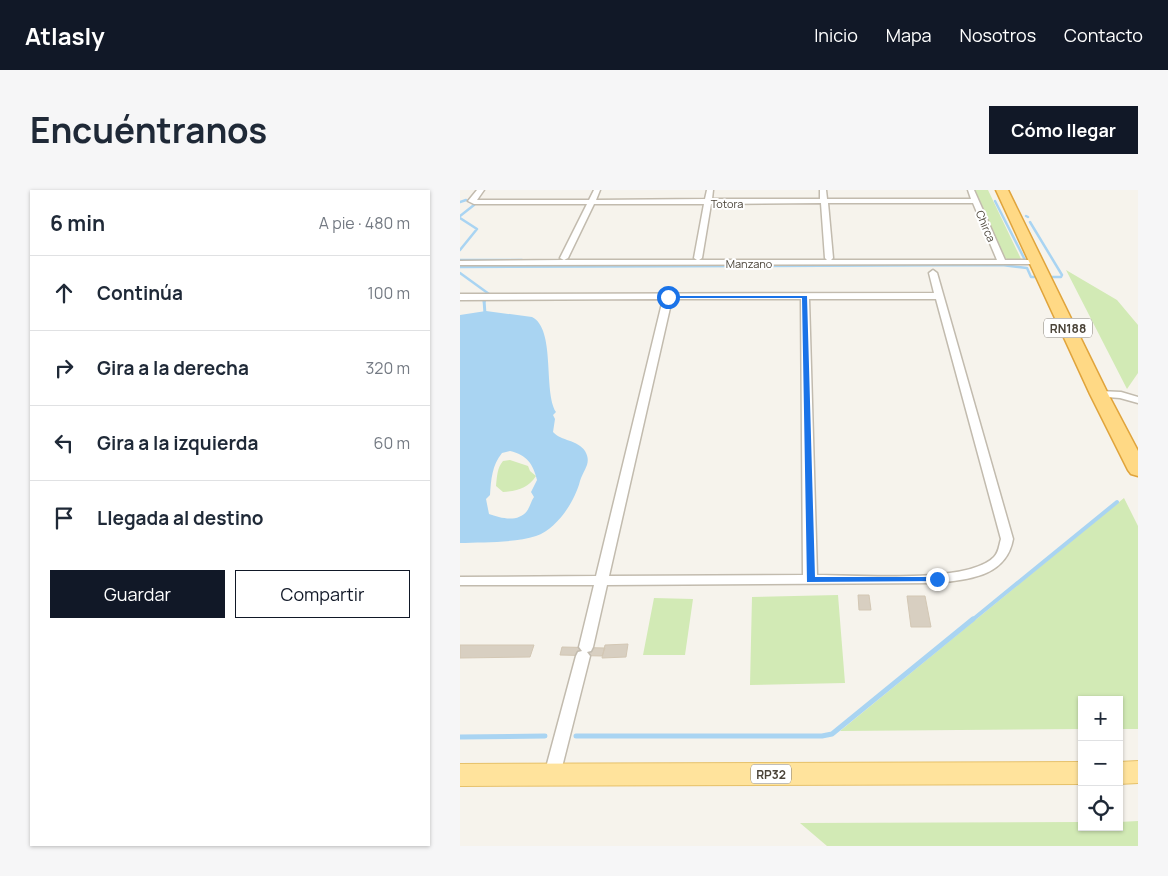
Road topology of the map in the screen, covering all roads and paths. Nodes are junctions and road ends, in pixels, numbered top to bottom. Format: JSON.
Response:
{"nodes":[{"id":1,"x":481,"y":190,"type":"edge"},
{"id":2,"x":597,"y":190,"type":"edge"},
{"id":3,"x":710,"y":190,"type":"edge"},
{"id":4,"x":823,"y":190,"type":"edge"},
{"id":5,"x":971,"y":190,"type":"edge"},
{"id":6,"x":1002,"y":190,"type":"edge"},
{"id":7,"x":824,"y":202,"type":"junction"},
{"id":8,"x":976,"y":202,"type":"junction"},
{"id":9,"x":591,"y":203,"type":"junction"},
{"id":10,"x":707,"y":203,"type":"junction"},
{"id":11,"x":564,"y":258,"type":"dead end"},
{"id":12,"x":698,"y":258,"type":"dead end"},
{"id":13,"x":829,"y":258,"type":"dead end"},
{"id":14,"x":1002,"y":262,"type":"junction"},
{"id":15,"x":1037,"y":262,"type":"junction"},
{"id":16,"x":460,"y":263,"type":"edge"},
{"id":17,"x":933,"y":273,"type":"dead end"},
{"id":18,"x":939,"y":296,"type":"junction"},
{"id":19,"x":460,"y":297,"type":"edge"},
{"id":20,"x":668,"y":297,"type":"junction"},
{"id":21,"x":805,"y":297,"type":"junction"},
{"id":22,"x":1099,"y":394,"type":"junction"},
{"id":23,"x":1138,"y":400,"type":"edge"},
{"id":24,"x":1138,"y":470,"type":"edge"},
{"id":25,"x":460,"y":574,"type":"edge"},
{"id":26,"x":810,"y":576,"type":"junction"},
{"id":27,"x":602,"y":577,"type":"junction"},
{"id":28,"x":460,"y":581,"type":"edge"},
{"id":29,"x":1138,"y":772,"type":"edge"},
{"id":30,"x":1078,"y":773,"type":"edge"},
{"id":31,"x":1123,"y":773,"type":"edge"},
{"id":32,"x":552,"y":775,"type":"junction"},
{"id":33,"x":460,"y":776,"type":"edge"}],
"edges":[{"from":1,"to":9,"type":"street","name":"Totora"},
{"from":2,"to":9,"type":"street"},
{"from":3,"to":10,"type":"street"},
{"from":4,"to":7,"type":"street"},
{"from":5,"to":8,"type":"street","name":"Chirca"},
{"from":6,"to":15,"type":"highway","number":"RN188"},
{"from":7,"to":8,"type":"street","name":"Totora"},
{"from":7,"to":10,"type":"street","name":"Totora"},
{"from":7,"to":13,"type":"street"},
{"from":8,"to":14,"type":"street","name":"Chirca"},
{"from":9,"to":10,"type":"street","name":"Totora"},
{"from":9,"to":11,"type":"street"},
{"from":10,"to":12,"type":"street"},
{"from":14,"to":15,"type":"street","name":"Manzano"},
{"from":14,"to":16,"type":"street","name":"Manzano"},
{"from":15,"to":22,"type":"highway","number":"RN188"},
{"from":17,"to":18,"type":"street"},
{"from":18,"to":21,"type":"street"},
{"from":18,"to":26,"type":"street"},
{"from":19,"to":20,"type":"street"},
{"from":20,"to":21,"type":"street"},
{"from":20,"to":27,"type":"street"},
{"from":21,"to":26,"type":"street"},
{"from":22,"to":23,"type":"street"},
{"from":22,"to":24,"type":"highway","number":"RN188"},
{"from":25,"to":27,"type":"street"},
{"from":26,"to":27,"type":"street"},
{"from":27,"to":28,"type":"street"},
{"from":27,"to":32,"type":"street"},
{"from":29,"to":31,"type":"main road"},
{"from":30,"to":32,"type":"main road","number":"RP32"},
{"from":32,"to":33,"type":"main road","number":"RP32"}]}
